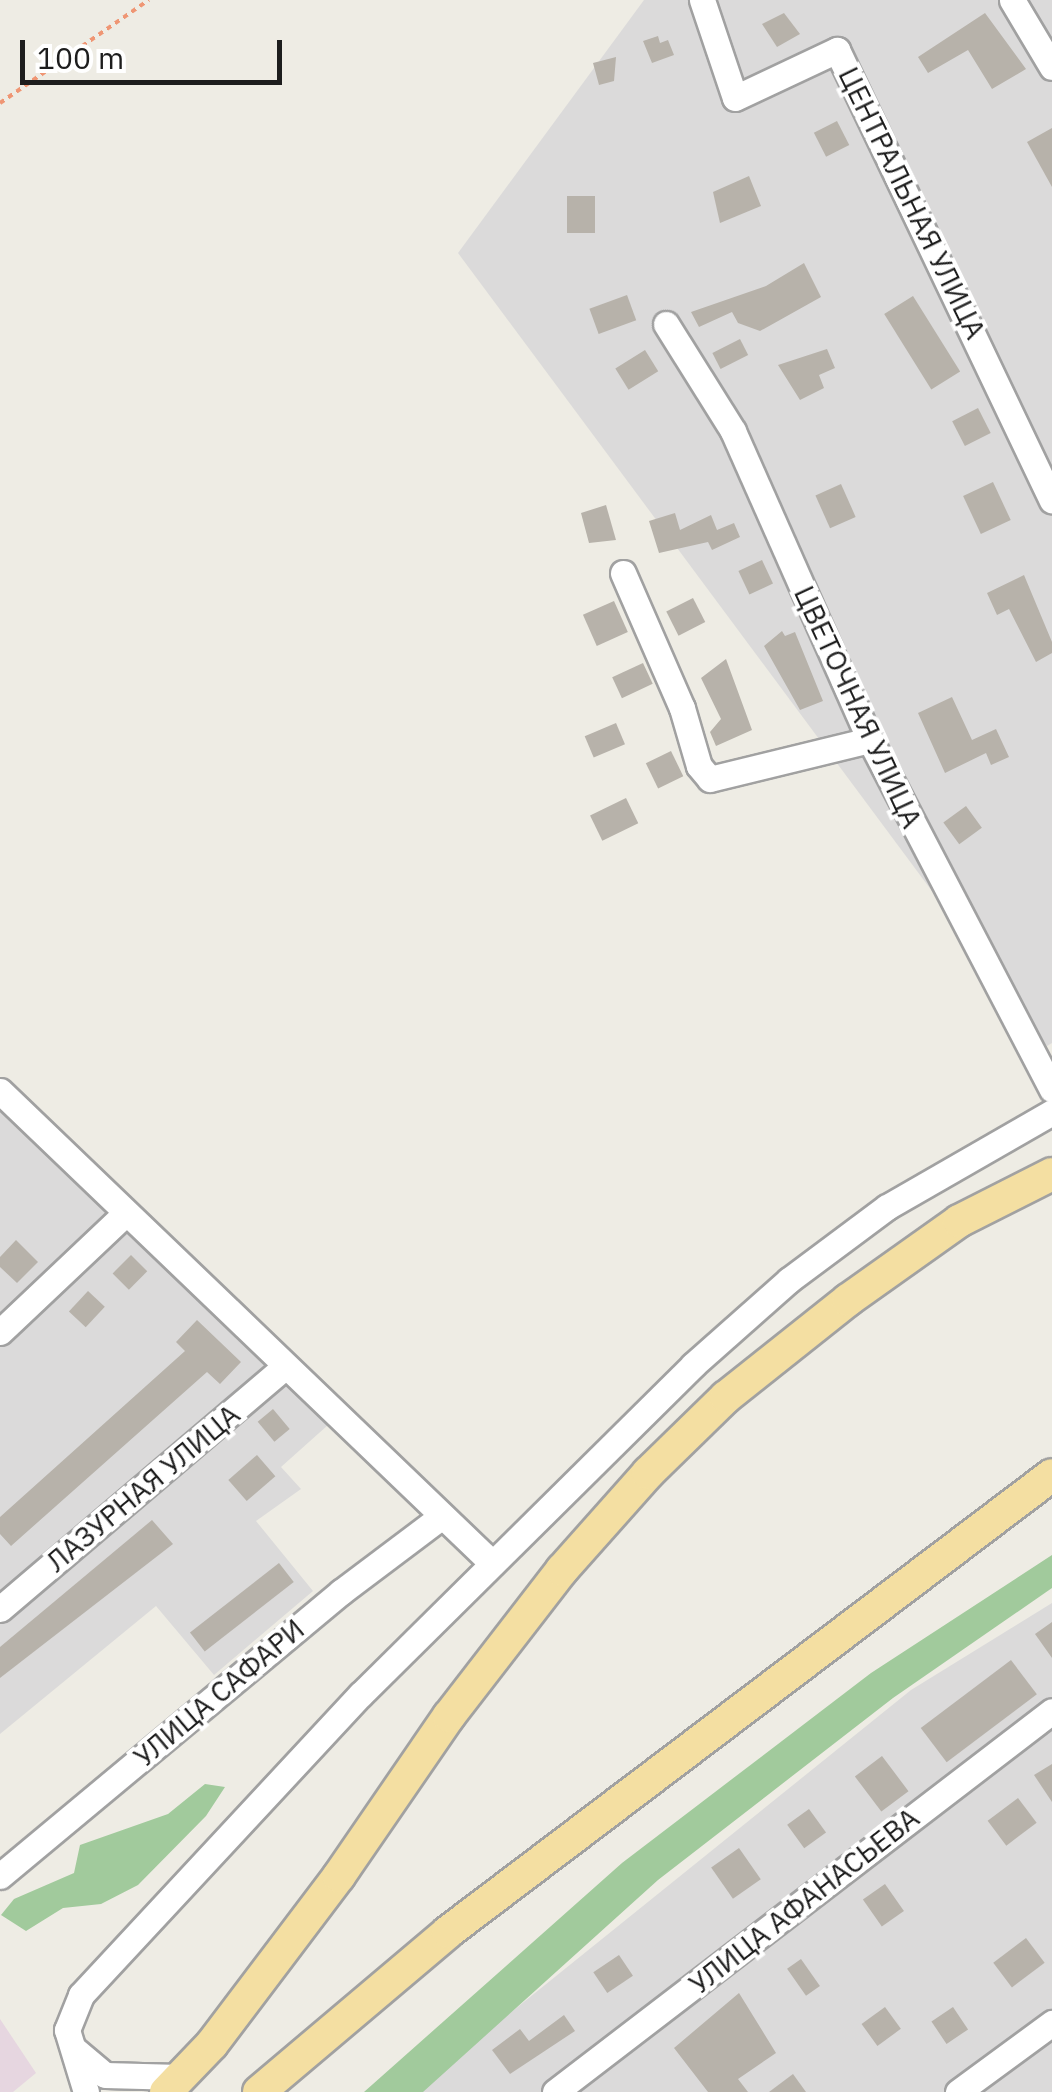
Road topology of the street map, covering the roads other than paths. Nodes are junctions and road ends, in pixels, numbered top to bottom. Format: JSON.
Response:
{"nodes":[{"id":1,"x":702,"y":0,"type":"edge"},
{"id":2,"x":1012,"y":0,"type":"edge"},
{"id":3,"x":1052,"y":68,"type":"edge"},
{"id":4,"x":666,"y":324,"type":"dead end"},
{"id":5,"x":1052,"y":500,"type":"edge"},
{"id":6,"x":622,"y":573,"type":"dead end"},
{"id":7,"x":870,"y":740,"type":"junction"},
{"id":8,"x":1020,"y":1031,"type":"junction"},
{"id":9,"x":1052,"y":1041,"type":"edge"},
{"id":10,"x":1052,"y":1089,"type":"edge"},
{"id":11,"x":0,"y":1090,"type":"edge"},
{"id":12,"x":1052,"y":1112,"type":"edge"},
{"id":13,"x":1052,"y":1174,"type":"edge"},
{"id":14,"x":126,"y":1213,"type":"junction"},
{"id":15,"x":0,"y":1332,"type":"edge"},
{"id":16,"x":286,"y":1366,"type":"junction"},
{"id":17,"x":1052,"y":1475,"type":"edge"},
{"id":18,"x":442,"y":1516,"type":"junction"},
{"id":19,"x":492,"y":1563,"type":"junction"},
{"id":20,"x":0,"y":1609,"type":"edge"},
{"id":21,"x":1052,"y":1711,"type":"edge"},
{"id":22,"x":0,"y":1876,"type":"edge"},
{"id":23,"x":1052,"y":2023,"type":"edge"},
{"id":24,"x":71,"y":2045,"type":"junction"},
{"id":25,"x":173,"y":2085,"type":"edge"},
{"id":26,"x":86,"y":2092,"type":"edge"},
{"id":27,"x":259,"y":2092,"type":"edge"},
{"id":28,"x":556,"y":2092,"type":"edge"},
{"id":29,"x":958,"y":2092,"type":"edge"}],
"edges":[{"from":1,"to":5,"type":"street","name":"ЦЕНТРАЛЬНАЯ УЛИЦА"},
{"from":2,"to":3,"type":"street"},
{"from":4,"to":7,"type":"street","name":"ЦВЕТОЧНАЯ УЛИЦА"},
{"from":6,"to":7,"type":"street"},
{"from":7,"to":8,"type":"street","name":"ЦВЕТОЧНАЯ УЛИЦА"},
{"from":8,"to":9,"type":"street"},
{"from":8,"to":10,"type":"street","name":"ЦВЕТОЧНАЯ УЛИЦА"},
{"from":11,"to":14,"type":"street"},
{"from":12,"to":19,"type":"street"},
{"from":13,"to":25,"type":"main road"},
{"from":14,"to":15,"type":"street"},
{"from":14,"to":16,"type":"street"},
{"from":16,"to":18,"type":"street"},
{"from":16,"to":20,"type":"street","name":"ЛАЗУРНАЯ УЛИЦА"},
{"from":17,"to":27,"type":"main road"},
{"from":18,"to":19,"type":"street"},
{"from":18,"to":22,"type":"street","name":"УЛИЦА САФАРИ"},
{"from":19,"to":24,"type":"street"},
{"from":21,"to":28,"type":"street","name":"УЛИЦА АФАНАСЬЕВА"},
{"from":23,"to":29,"type":"street"},
{"from":24,"to":25,"type":"street"},
{"from":24,"to":26,"type":"street"}]}
